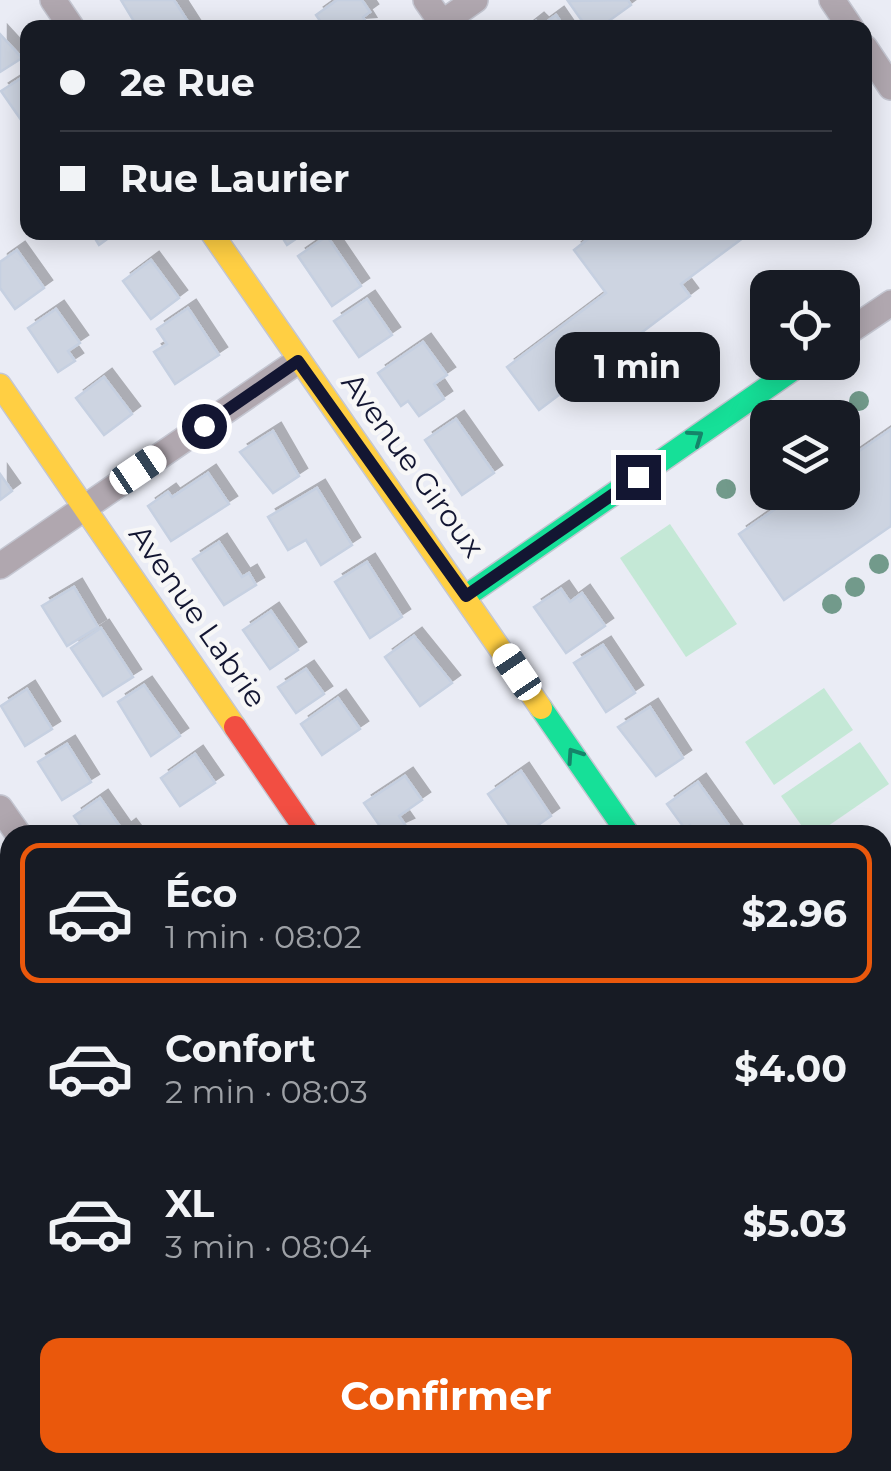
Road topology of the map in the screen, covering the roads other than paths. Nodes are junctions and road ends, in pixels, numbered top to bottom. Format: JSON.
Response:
{"nodes":[{"id":1,"x":475,"y":0,"type":"edge"},
{"id":2,"x":445,"y":20,"type":"edge"},
{"id":3,"x":872,"y":58,"type":"edge"},
{"id":4,"x":891,"y":86,"type":"edge"},
{"id":5,"x":216,"y":240,"type":"edge"},
{"id":6,"x":891,"y":303,"type":"edge"},
{"id":7,"x":860,"y":324,"type":"edge"},
{"id":8,"x":298,"y":361,"type":"junction"},
{"id":9,"x":778,"y":380,"type":"edge"},
{"id":10,"x":0,"y":386,"type":"edge"},
{"id":11,"x":84,"y":507,"type":"junction"},
{"id":12,"x":0,"y":566,"type":"edge"},
{"id":13,"x":466,"y":596,"type":"junction"},
{"id":14,"x":302,"y":825,"type":"edge"},
{"id":15,"x":622,"y":825,"type":"edge"}],
"edges":[{"from":1,"to":2,"type":"street"},
{"from":3,"to":4,"type":"street"},
{"from":5,"to":8,"type":"street","name":"Avenue Giroux"},
{"from":6,"to":7,"type":"street"},
{"from":8,"to":11,"type":"street"},
{"from":8,"to":13,"type":"street","name":"Avenue Giroux"},
{"from":13,"to":9,"type":"street","one_way":true},
{"from":10,"to":11,"type":"street","name":"Avenue Labrie"},
{"from":11,"to":12,"type":"street"},
{"from":11,"to":14,"type":"street","name":"Avenue Labrie"},
{"from":15,"to":13,"type":"street","name":"Avenue Giroux","one_way":true}]}
